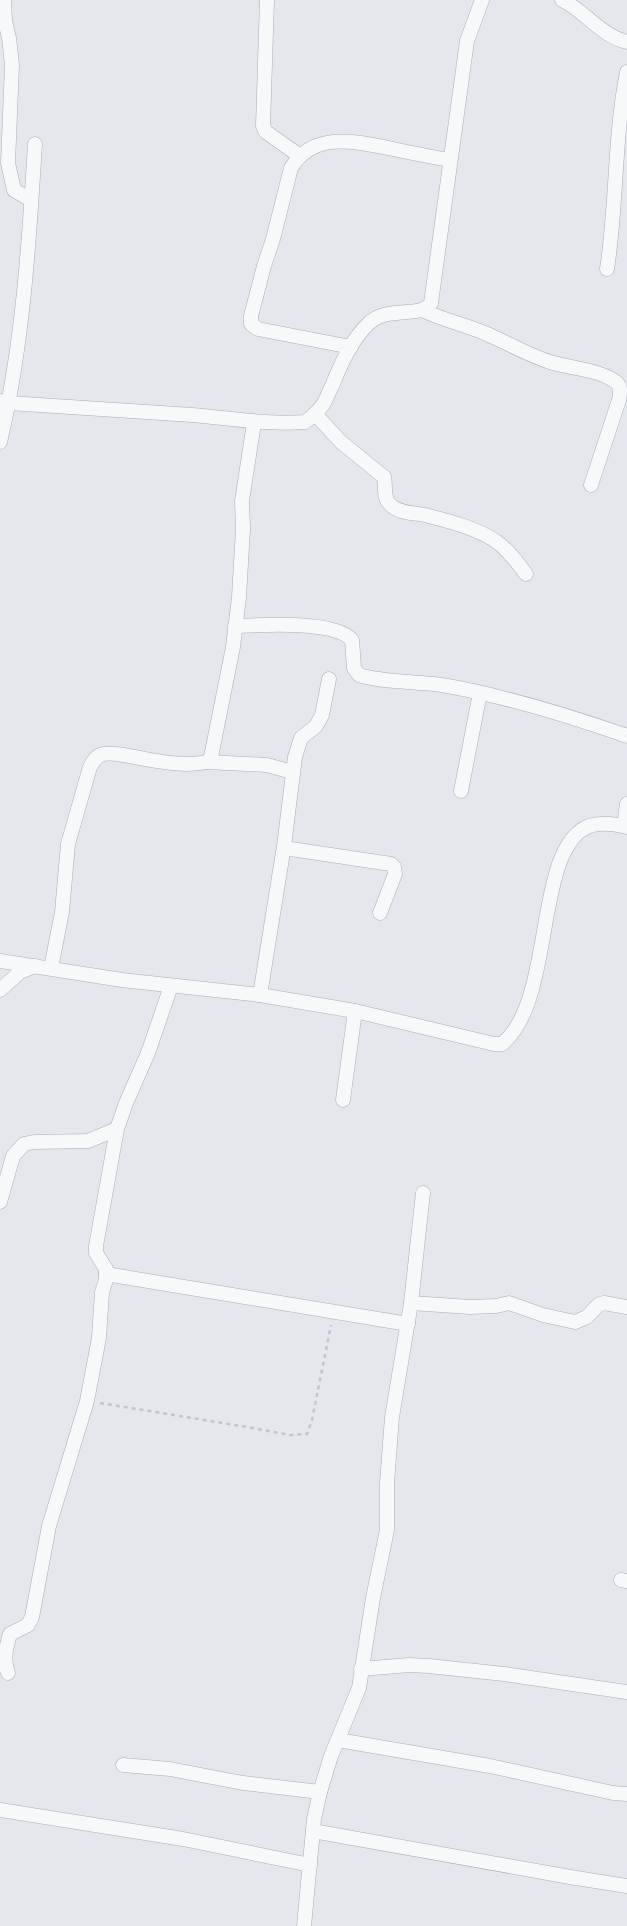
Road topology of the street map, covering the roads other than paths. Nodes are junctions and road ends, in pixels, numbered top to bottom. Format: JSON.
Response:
{"nodes":[{"id":1,"x":4,"y":0,"type":"edge"},
{"id":2,"x":266,"y":0,"type":"edge"},
{"id":3,"x":482,"y":0,"type":"edge"},
{"id":4,"x":562,"y":0,"type":"edge"},
{"id":5,"x":627,"y":42,"type":"edge"},
{"id":6,"x":627,"y":72,"type":"edge"},
{"id":7,"x":35,"y":144,"type":"dead end"},
{"id":8,"x":300,"y":156,"type":"junction"},
{"id":9,"x":450,"y":160,"type":"junction"},
{"id":10,"x":31,"y":200,"type":"junction"},
{"id":11,"x":607,"y":269,"type":"dead end"},
{"id":12,"x":422,"y":310,"type":"junction"},
{"id":13,"x":351,"y":347,"type":"junction"},
{"id":14,"x":4,"y":402,"type":"edge"},
{"id":15,"x":315,"y":414,"type":"junction"},
{"id":16,"x":254,"y":423,"type":"junction"},
{"id":17,"x":0,"y":442,"type":"edge"},
{"id":18,"x":590,"y":485,"type":"dead end"},
{"id":19,"x":526,"y":574,"type":"dead end"},
{"id":20,"x":235,"y":626,"type":"junction"},
{"id":21,"x":329,"y":679,"type":"dead end"},
{"id":22,"x":480,"y":693,"type":"junction"},
{"id":23,"x":627,"y":736,"type":"edge"},
{"id":24,"x":207,"y":762,"type":"junction"},
{"id":25,"x":292,"y":772,"type":"junction"},
{"id":26,"x":461,"y":791,"type":"dead end"},
{"id":27,"x":627,"y":804,"type":"edge"},
{"id":28,"x":626,"y":826,"type":"edge"},
{"id":29,"x":284,"y":848,"type":"junction"},
{"id":30,"x":380,"y":913,"type":"dead end"},
{"id":31,"x":0,"y":961,"type":"edge"},
{"id":32,"x":36,"y":966,"type":"junction"},
{"id":33,"x":51,"y":968,"type":"junction"},
{"id":34,"x":171,"y":986,"type":"junction"},
{"id":35,"x":0,"y":990,"type":"edge"},
{"id":36,"x":260,"y":995,"type":"junction"},
{"id":37,"x":356,"y":1011,"type":"junction"},
{"id":38,"x":343,"y":1100,"type":"dead end"},
{"id":39,"x":118,"y":1129,"type":"junction"},
{"id":40,"x":423,"y":1193,"type":"dead end"},
{"id":41,"x":0,"y":1202,"type":"edge"},
{"id":42,"x":106,"y":1274,"type":"junction"},
{"id":43,"x":411,"y":1303,"type":"junction"},
{"id":44,"x":627,"y":1307,"type":"edge"},
{"id":45,"x":408,"y":1324,"type":"junction"},
{"id":46,"x":362,"y":1669,"type":"junction"},
{"id":47,"x":8,"y":1673,"type":"dead end"},
{"id":48,"x":627,"y":1692,"type":"edge"},
{"id":49,"x":338,"y":1740,"type":"junction"},
{"id":50,"x":124,"y":1765,"type":"dead end"},
{"id":51,"x":320,"y":1792,"type":"junction"},
{"id":52,"x":627,"y":1794,"type":"edge"},
{"id":53,"x":0,"y":1810,"type":"edge"},
{"id":54,"x":313,"y":1831,"type":"junction"},
{"id":55,"x":310,"y":1865,"type":"junction"},
{"id":56,"x":627,"y":1886,"type":"edge"},
{"id":57,"x":304,"y":1926,"type":"edge"}],
"edges":[{"from":1,"to":10,"type":"street"},
{"from":2,"to":8,"type":"street"},
{"from":3,"to":9,"type":"street"},
{"from":4,"to":5,"type":"street"},
{"from":6,"to":11,"type":"street"},
{"from":7,"to":10,"type":"street"},
{"from":8,"to":9,"type":"street"},
{"from":8,"to":13,"type":"street"},
{"from":9,"to":12,"type":"street"},
{"from":10,"to":14,"type":"street"},
{"from":12,"to":13,"type":"street"},
{"from":12,"to":18,"type":"street"},
{"from":13,"to":15,"type":"street"},
{"from":14,"to":16,"type":"street"},
{"from":14,"to":17,"type":"street"},
{"from":15,"to":16,"type":"street"},
{"from":15,"to":19,"type":"street"},
{"from":16,"to":20,"type":"street"},
{"from":20,"to":22,"type":"street"},
{"from":20,"to":24,"type":"street"},
{"from":21,"to":25,"type":"street"},
{"from":22,"to":23,"type":"street"},
{"from":22,"to":26,"type":"street"},
{"from":24,"to":25,"type":"street"},
{"from":24,"to":33,"type":"street"},
{"from":25,"to":29,"type":"street"},
{"from":27,"to":28,"type":"street"},
{"from":28,"to":37,"type":"street"},
{"from":29,"to":30,"type":"street"},
{"from":29,"to":36,"type":"street"},
{"from":31,"to":32,"type":"street"},
{"from":32,"to":33,"type":"street"},
{"from":32,"to":35,"type":"street"},
{"from":33,"to":34,"type":"street"},
{"from":34,"to":36,"type":"street"},
{"from":34,"to":39,"type":"street"},
{"from":36,"to":37,"type":"street"},
{"from":37,"to":38,"type":"street"},
{"from":39,"to":41,"type":"street"},
{"from":39,"to":42,"type":"street"},
{"from":40,"to":43,"type":"street"},
{"from":42,"to":45,"type":"street"},
{"from":42,"to":47,"type":"street"},
{"from":43,"to":44,"type":"street"},
{"from":43,"to":45,"type":"street"},
{"from":45,"to":46,"type":"street"},
{"from":46,"to":48,"type":"street"},
{"from":46,"to":49,"type":"street"},
{"from":49,"to":51,"type":"street"},
{"from":49,"to":52,"type":"street"},
{"from":50,"to":51,"type":"street"},
{"from":51,"to":54,"type":"street"},
{"from":53,"to":55,"type":"street"},
{"from":54,"to":55,"type":"street"},
{"from":54,"to":56,"type":"street"},
{"from":55,"to":57,"type":"street"}]}
